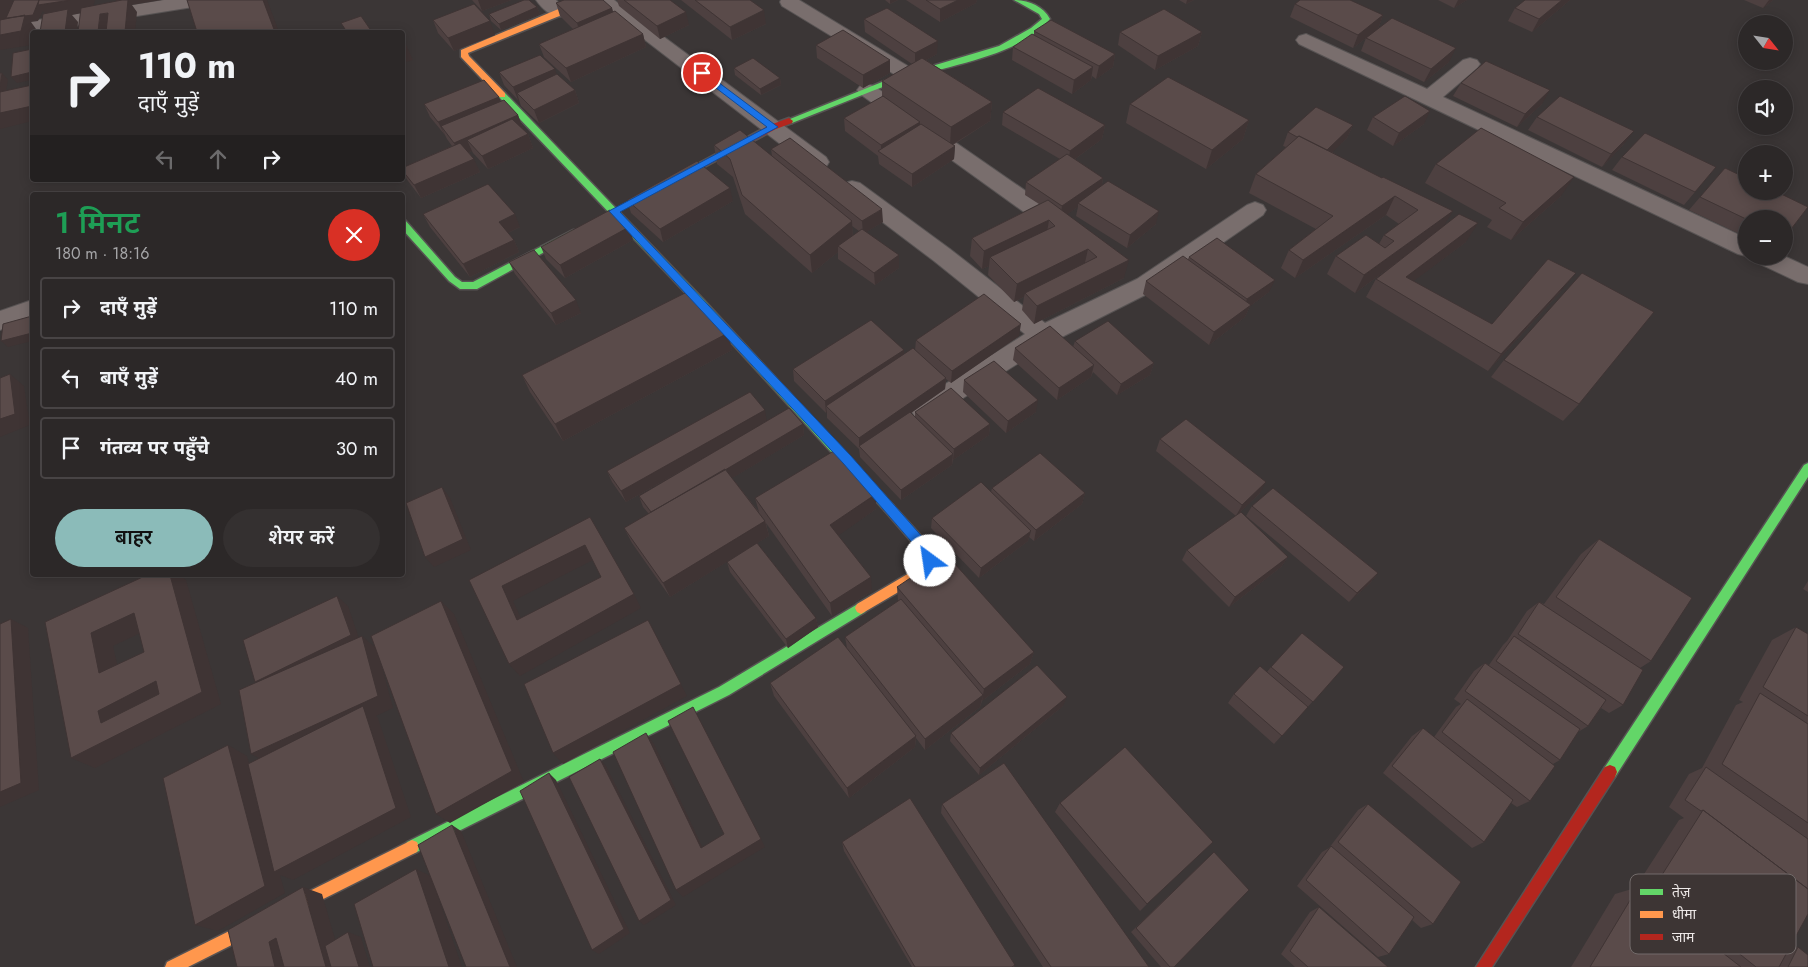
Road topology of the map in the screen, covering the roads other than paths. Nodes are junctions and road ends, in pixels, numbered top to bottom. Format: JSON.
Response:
{"nodes":[{"id":1,"x":199,"y":0,"type":"edge"},
{"id":2,"x":595,"y":0,"type":"edge"},
{"id":3,"x":602,"y":0,"type":"edge"},
{"id":4,"x":1018,"y":0,"type":"edge"},
{"id":5,"x":789,"y":2,"type":"dead end"},
{"id":6,"x":552,"y":6,"type":"edge"},
{"id":7,"x":0,"y":32,"type":"edge"},
{"id":8,"x":1306,"y":40,"type":"dead end"},
{"id":9,"x":1470,"y":64,"type":"dead end"},
{"id":10,"x":908,"y":76,"type":"junction"},
{"id":11,"x":867,"y":90,"type":"junction"},
{"id":12,"x":1429,"y":98,"type":"junction"},
{"id":13,"x":773,"y":127,"type":"junction"},
{"id":14,"x":656,"y":189,"type":"edge"},
{"id":15,"x":1255,"y":210,"type":"dead end"},
{"id":16,"x":405,"y":225,"type":"edge"},
{"id":17,"x":588,"y":225,"type":"edge"},
{"id":18,"x":1081,"y":241,"type":"edge"},
{"id":19,"x":1738,"y":244,"type":"edge"},
{"id":20,"x":1783,"y":265,"type":"edge"},
{"id":21,"x":1807,"y":276,"type":"edge"},
{"id":22,"x":30,"y":310,"type":"edge"},
{"id":23,"x":0,"y":320,"type":"edge"},
{"id":24,"x":1043,"y":336,"type":"junction"},
{"id":25,"x":904,"y":423,"type":"edge"},
{"id":26,"x":1808,"y":468,"type":"edge"},
{"id":27,"x":172,"y":967,"type":"edge"},
{"id":28,"x":1483,"y":967,"type":"edge"}],
"edges":[{"from":1,"to":7,"type":"street"},
{"from":2,"to":6,"type":"street"},
{"from":3,"to":13,"type":"street"},
{"from":4,"to":10,"type":"street"},
{"from":5,"to":10,"type":"street"},
{"from":6,"to":27,"type":"street"},
{"from":8,"to":12,"type":"street"},
{"from":9,"to":12,"type":"street"},
{"from":10,"to":11,"type":"street"},
{"from":11,"to":13,"type":"street"},
{"from":11,"to":18,"type":"street"},
{"from":12,"to":19,"type":"street"},
{"from":13,"to":14,"type":"street"},
{"from":13,"to":24,"type":"street"},
{"from":15,"to":24,"type":"street"},
{"from":16,"to":17,"type":"street"},
{"from":20,"to":21,"type":"street"},
{"from":22,"to":23,"type":"street"},
{"from":24,"to":25,"type":"street"},
{"from":26,"to":28,"type":"street"}]}
